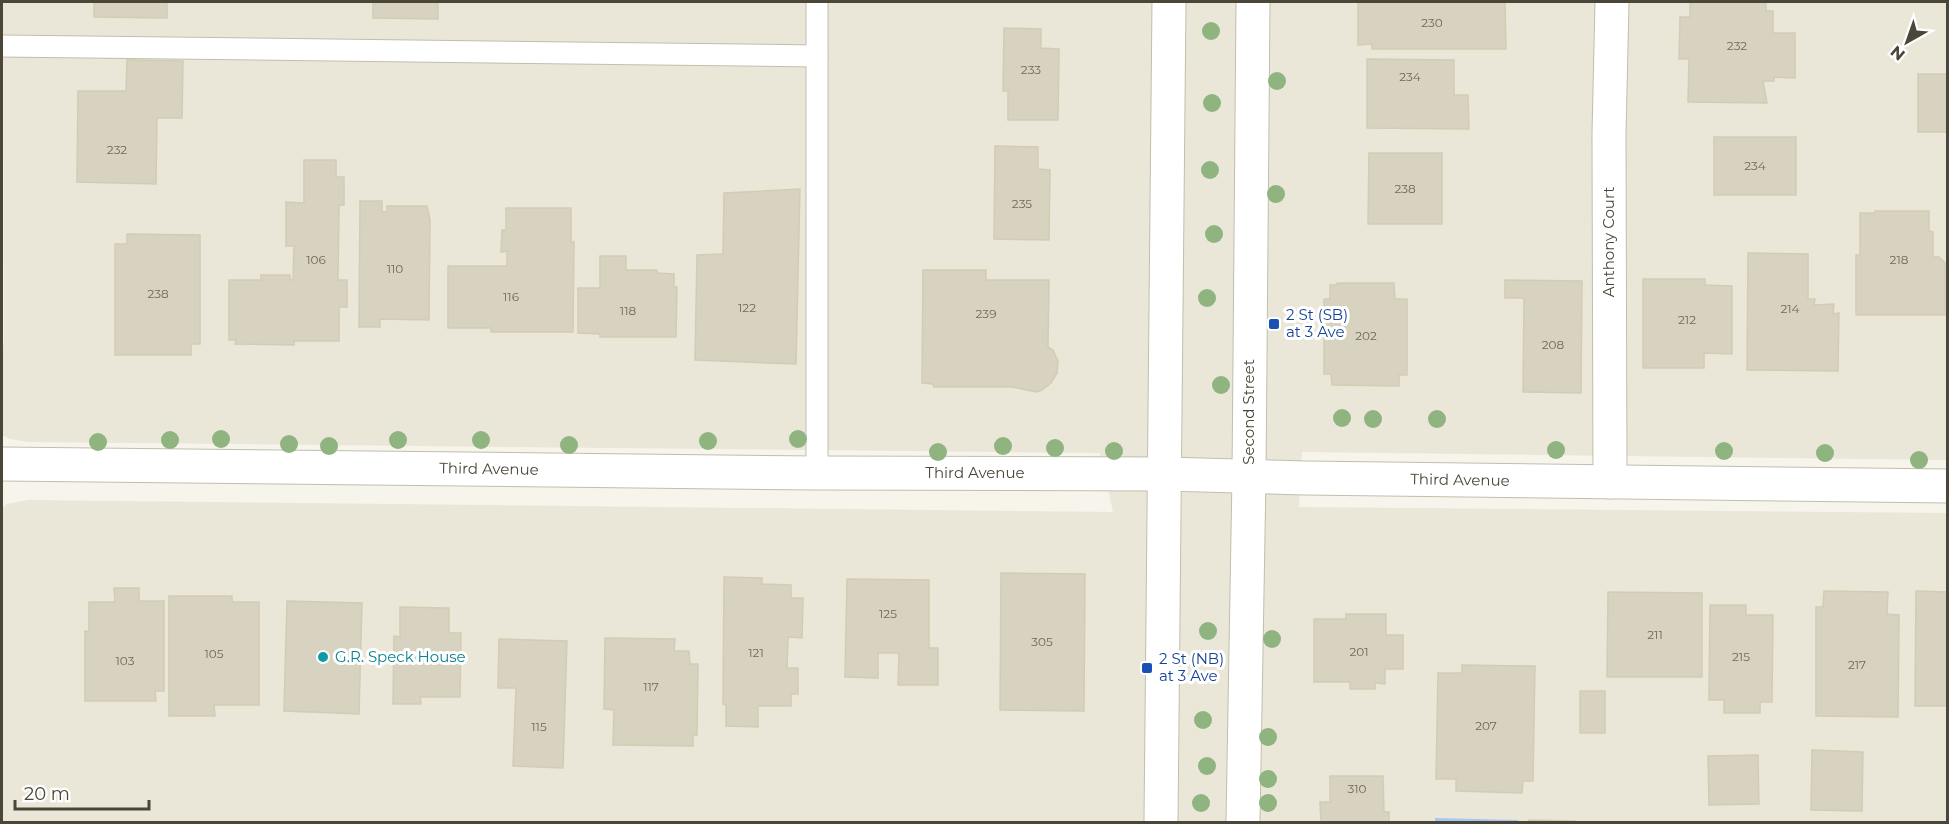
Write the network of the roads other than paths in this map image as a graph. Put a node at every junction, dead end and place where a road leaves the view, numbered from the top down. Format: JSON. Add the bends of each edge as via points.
{"nodes":[{"id":1,"x":817,"y":2,"type":"edge"},
{"id":2,"x":1169,"y":2,"type":"edge"},
{"id":3,"x":1253,"y":2,"type":"edge"},
{"id":4,"x":1612,"y":2,"type":"edge"},
{"id":5,"x":2,"y":46,"type":"edge"},
{"id":6,"x":817,"y":56,"type":"junction"},
{"id":7,"x":2,"y":464,"type":"edge"},
{"id":8,"x":817,"y":473,"type":"junction"},
{"id":9,"x":1166,"y":474,"type":"junction"},
{"id":10,"x":1249,"y":477,"type":"junction"},
{"id":11,"x":1610,"y":482,"type":"junction"},
{"id":12,"x":1947,"y":486,"type":"edge"},
{"id":13,"x":1161,"y":822,"type":"edge"},
{"id":14,"x":1243,"y":822,"type":"edge"}],
"edges":[{"from":1,"to":6,"type":"lane"},
{"from":2,"to":9,"type":"street"},
{"from":3,"to":10,"type":"street","name":"Second Street"},
{"from":4,"to":11,"type":"street","name":"Anthony Court"},
{"from":5,"to":6,"type":"lane"},
{"from":6,"to":8,"type":"lane"},
{"from":7,"to":8,"type":"street","name":"Third Avenue"},
{"from":8,"to":9,"type":"street","name":"Third Avenue"},
{"from":9,"to":10,"type":"street","name":"Third Avenue"},
{"from":9,"to":13,"type":"street"},
{"from":10,"to":11,"type":"street","name":"Third Avenue"},
{"from":10,"to":14,"type":"street","name":"Second Street"},
{"from":11,"to":12,"type":"street","name":"Third Avenue"}]}
